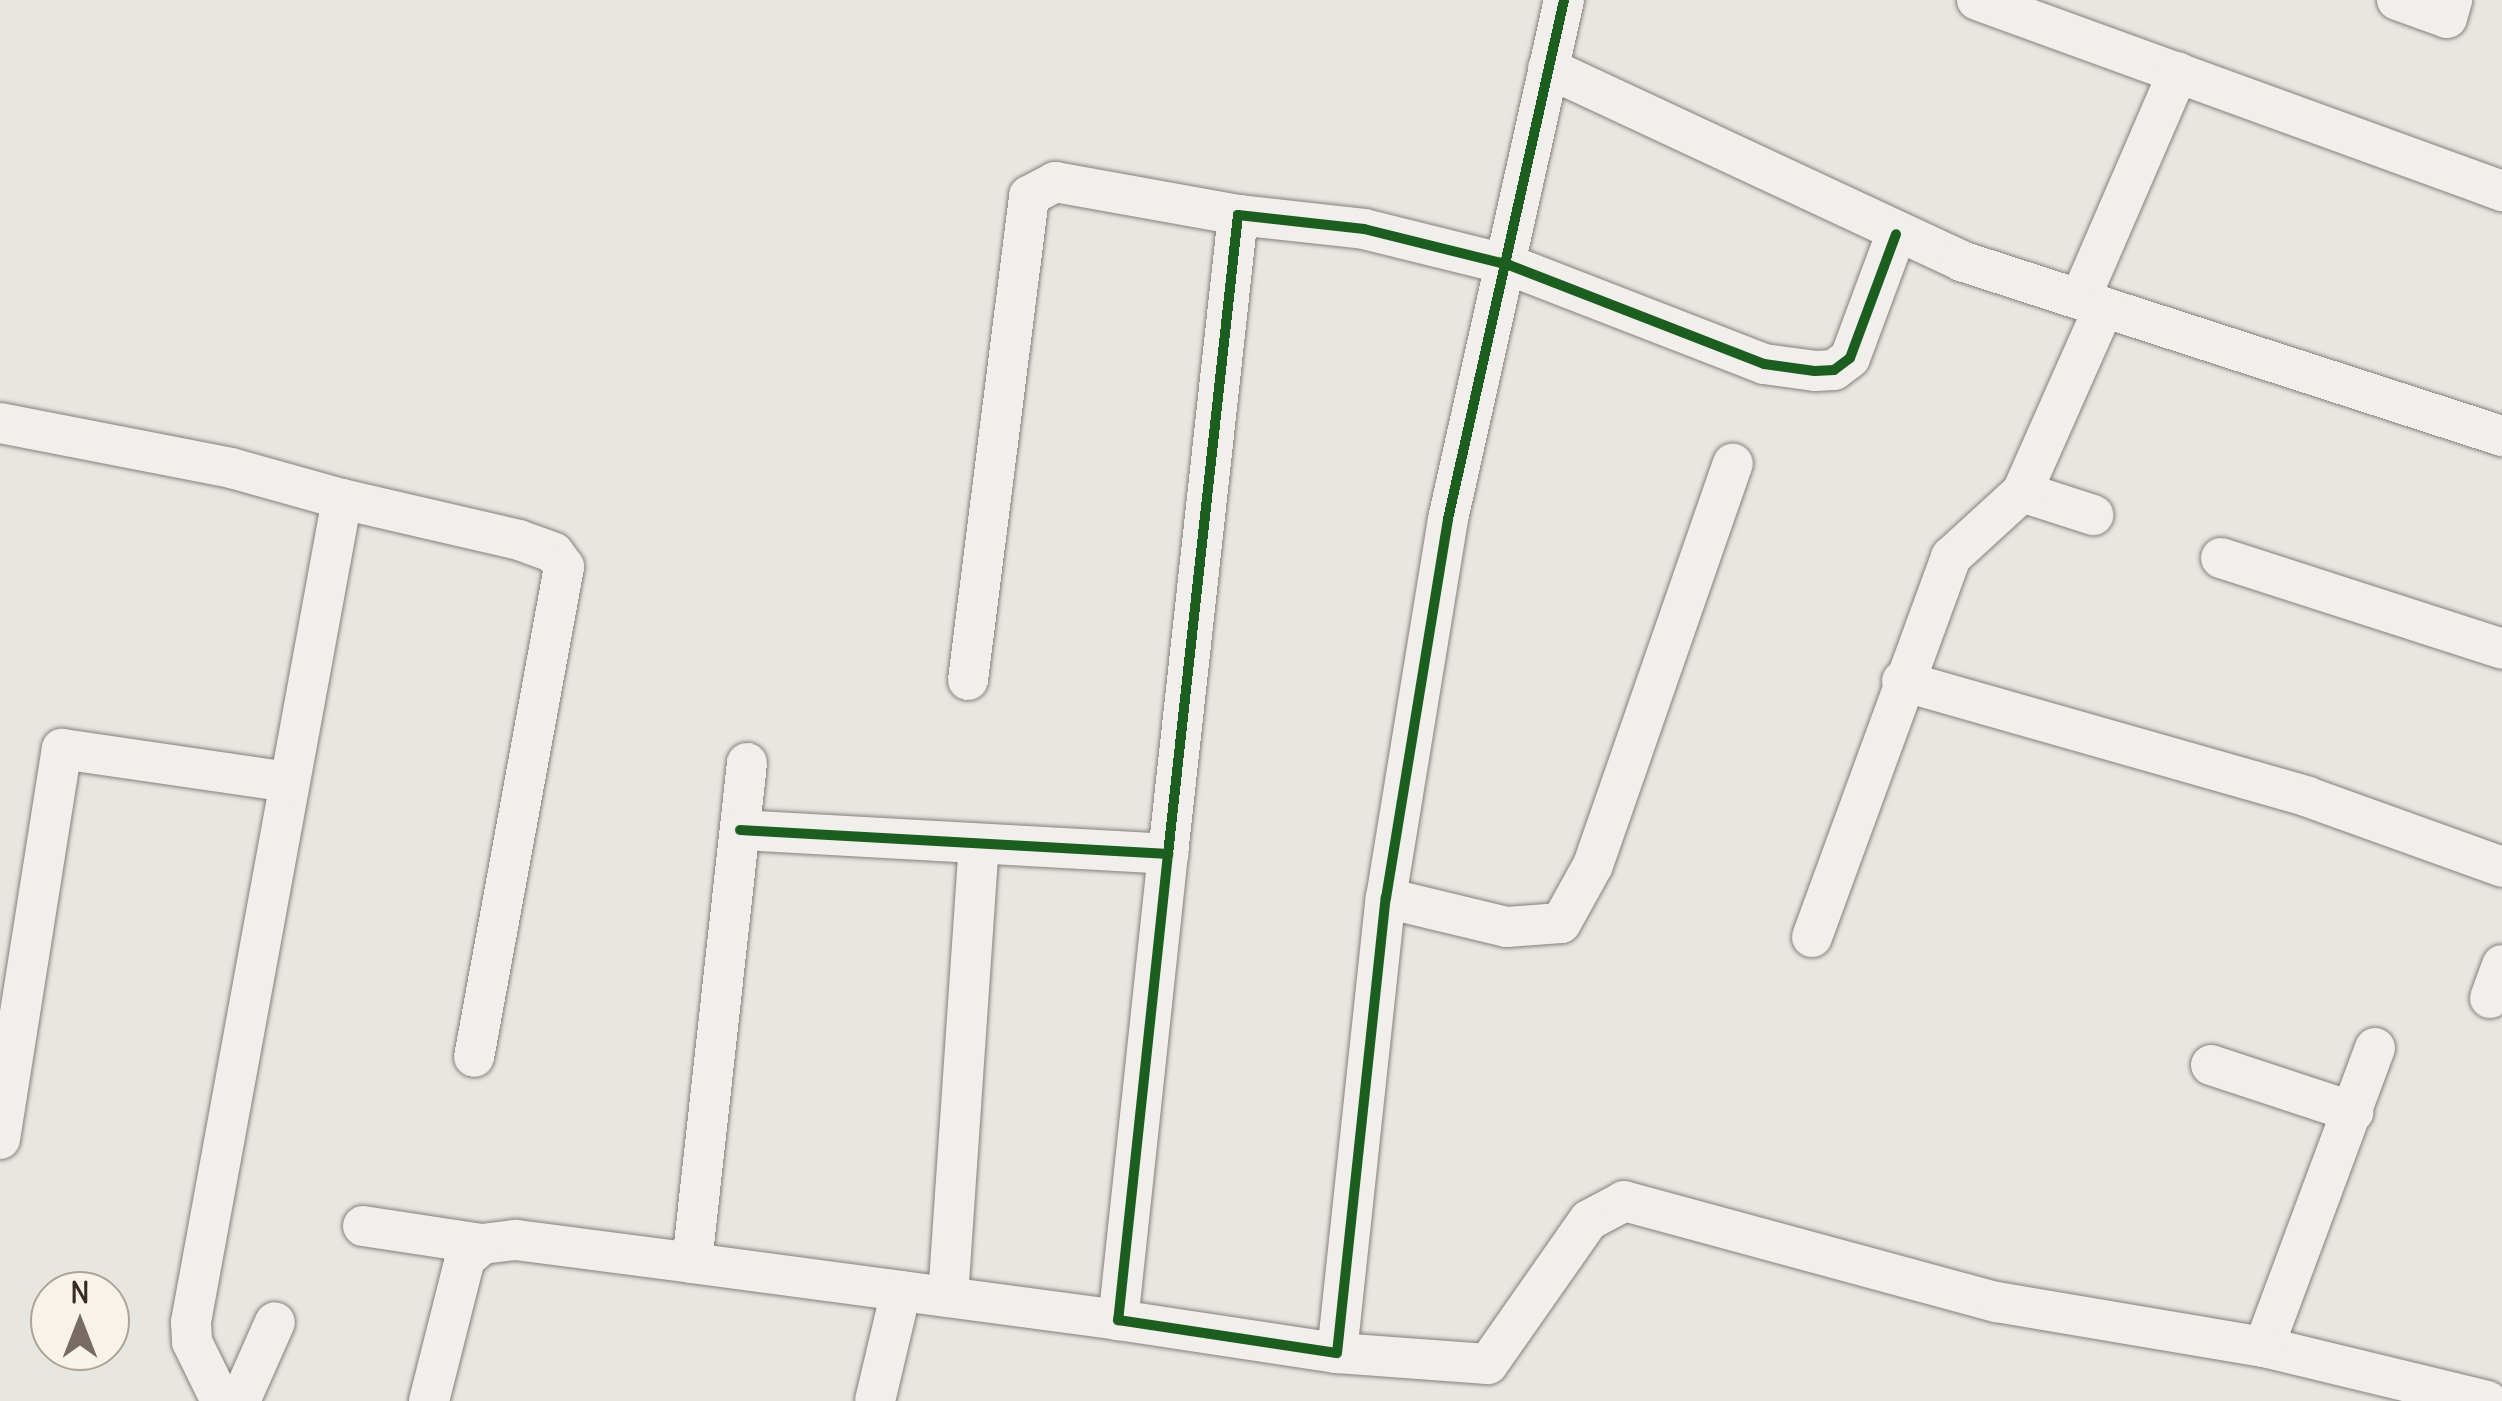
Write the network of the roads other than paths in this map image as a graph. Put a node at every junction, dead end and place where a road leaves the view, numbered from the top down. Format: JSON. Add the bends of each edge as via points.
{"nodes":[{"id":1,"x":1564,"y":0,"type":"edge"},
{"id":2,"x":1979,"y":0,"type":"edge"},
{"id":3,"x":2397,"y":0,"type":"edge"},
{"id":4,"x":2452,"y":0,"type":"edge"},
{"id":5,"x":1548,"y":68,"type":"junction"},
{"id":6,"x":2178,"y":72,"type":"junction"},
{"id":7,"x":2502,"y":190,"type":"edge"},
{"id":8,"x":1238,"y":215,"type":"junction"},
{"id":9,"x":1896,"y":234,"type":"junction"},
{"id":10,"x":1508,"y":265,"type":"junction"},
{"id":11,"x":2092,"y":303,"type":"junction"},
{"id":12,"x":0,"y":422,"type":"edge"},
{"id":13,"x":2502,"y":436,"type":"edge"},
{"id":14,"x":1733,"y":464,"type":"dead end"},
{"id":15,"x":2022,"y":492,"type":"junction"},
{"id":16,"x":342,"y":499,"type":"junction"},
{"id":17,"x":2093,"y":516,"type":"dead end"},
{"id":18,"x":2221,"y":558,"type":"dead end"},
{"id":19,"x":2502,"y":649,"type":"edge"},
{"id":20,"x":968,"y":680,"type":"dead end"},
{"id":21,"x":1902,"y":681,"type":"junction"},
{"id":22,"x":747,"y":762,"type":"dead end"},
{"id":23,"x":288,"y":782,"type":"junction"},
{"id":24,"x":740,"y":830,"type":"junction"},
{"id":25,"x":979,"y":845,"type":"junction"},
{"id":26,"x":1168,"y":854,"type":"junction"},
{"id":27,"x":2502,"y":867,"type":"edge"},
{"id":28,"x":1386,"y":898,"type":"junction"},
{"id":29,"x":1812,"y":936,"type":"dead end"},
{"id":30,"x":2375,"y":1048,"type":"dead end"},
{"id":31,"x":474,"y":1057,"type":"dead end"},
{"id":32,"x":2211,"y":1065,"type":"dead end"},
{"id":33,"x":2352,"y":1112,"type":"junction"},
{"id":34,"x":0,"y":1139,"type":"edge"},
{"id":35,"x":363,"y":1226,"type":"dead end"},
{"id":36,"x":482,"y":1244,"type":"junction"},
{"id":37,"x":692,"y":1263,"type":"junction"},
{"id":38,"x":901,"y":1291,"type":"junction"},
{"id":39,"x":948,"y":1297,"type":"junction"},
{"id":40,"x":1118,"y":1320,"type":"junction"},
{"id":41,"x":275,"y":1322,"type":"dead end"},
{"id":42,"x":2264,"y":1347,"type":"junction"},
{"id":43,"x":1337,"y":1354,"type":"junction"},
{"id":44,"x":221,"y":1401,"type":"edge"},
{"id":45,"x":240,"y":1401,"type":"edge"},
{"id":46,"x":429,"y":1401,"type":"edge"},
{"id":47,"x":875,"y":1401,"type":"edge"},
{"id":48,"x":2488,"y":1401,"type":"edge"}],
"edges":[{"from":1,"to":5,"type":"street"},
{"from":2,"to":6,"type":"street"},
{"from":3,"to":4,"type":"street","via":[[2447,18]]},
{"from":5,"to":9,"type":"street"},
{"from":5,"to":10,"type":"street"},
{"from":6,"to":7,"type":"street"},
{"from":6,"to":11,"type":"street"},
{"from":8,"to":10,"type":"street","via":[[1364,229]]},
{"from":8,"to":20,"type":"street","via":[[1055,182],[1030,196]]},
{"from":8,"to":26,"type":"street"},
{"from":9,"to":10,"type":"street","via":[[1861,340],[1834,370],[1764,364]]},
{"from":9,"to":11,"type":"street"},
{"from":10,"to":28,"type":"street","via":[[1448,519]]},
{"from":11,"to":13,"type":"street"},
{"from":11,"to":15,"type":"street"},
{"from":12,"to":16,"type":"street"},
{"from":14,"to":28,"type":"street","via":[[1593,866],[1561,923],[1506,927]]},
{"from":15,"to":17,"type":"street"},
{"from":15,"to":21,"type":"street","via":[[1951,557]]},
{"from":16,"to":23,"type":"street"},
{"from":16,"to":31,"type":"street","via":[[519,540],[554,553],[564,567]]},
{"from":18,"to":19,"type":"street"},
{"from":21,"to":27,"type":"street","via":[[2308,797]]},
{"from":21,"to":29,"type":"street"},
{"from":22,"to":24,"type":"street"},
{"from":23,"to":34,"type":"street","via":[[62,750]]},
{"from":23,"to":44,"type":"street","via":[[191,1322],[192,1342]]},
{"from":24,"to":25,"type":"street"},
{"from":24,"to":37,"type":"street"},
{"from":25,"to":26,"type":"street"},
{"from":25,"to":39,"type":"street"},
{"from":26,"to":40,"type":"street"},
{"from":28,"to":43,"type":"street"},
{"from":30,"to":33,"type":"street"},
{"from":32,"to":33,"type":"street"},
{"from":33,"to":42,"type":"street"},
{"from":35,"to":36,"type":"street"},
{"from":36,"to":37,"type":"street","via":[[516,1240]]},
{"from":36,"to":46,"type":"street","via":[[465,1259]]},
{"from":37,"to":38,"type":"street"},
{"from":38,"to":39,"type":"street"},
{"from":38,"to":47,"type":"street"},
{"from":39,"to":40,"type":"street"},
{"from":40,"to":43,"type":"street"},
{"from":41,"to":45,"type":"street"},
{"from":42,"to":43,"type":"street","via":[[1997,1302],[1624,1201],[1589,1220],[1488,1364]]},
{"from":42,"to":48,"type":"street"}]}
